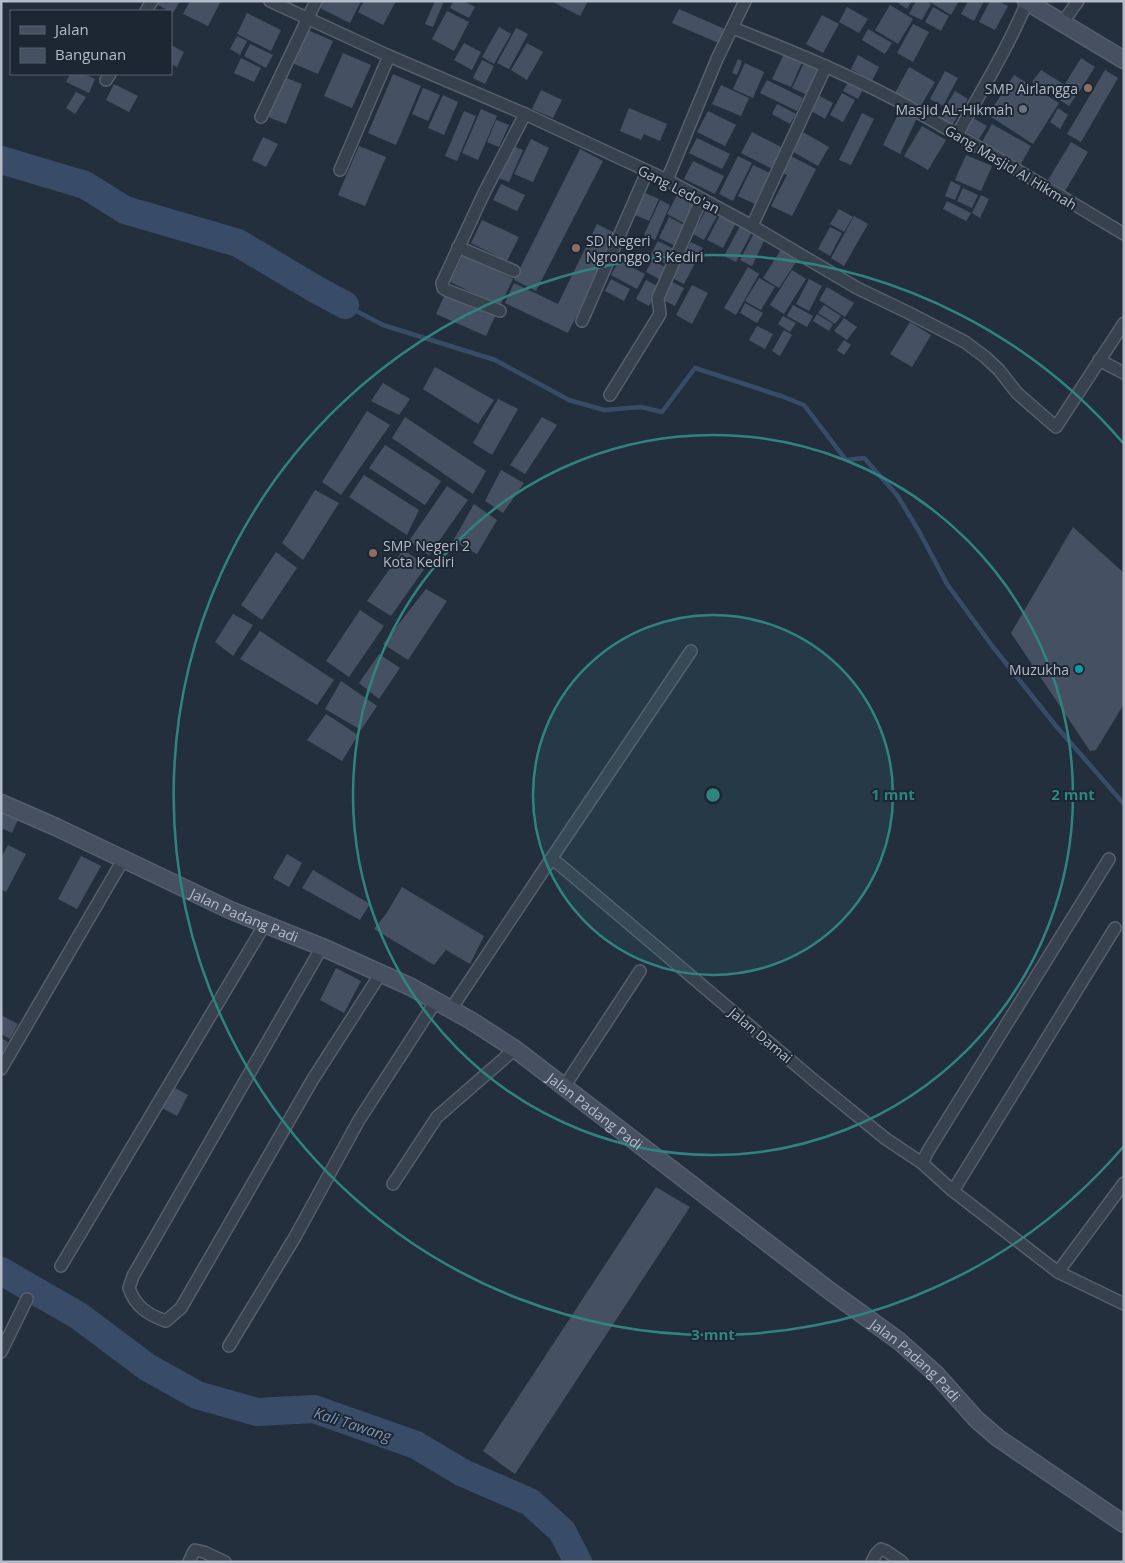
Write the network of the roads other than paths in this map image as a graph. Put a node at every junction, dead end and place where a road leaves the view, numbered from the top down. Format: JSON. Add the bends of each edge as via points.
{"nodes":[{"id":1,"x":270,"y":1,"type":"edge"},
{"id":2,"x":316,"y":1,"type":"edge"},
{"id":3,"x":744,"y":1,"type":"edge"},
{"id":4,"x":1078,"y":1,"type":"edge"},
{"id":5,"x":1027,"y":2,"type":"edge"},
{"id":6,"x":307,"y":18,"type":"junction"},
{"id":7,"x":1063,"y":22,"type":"junction"},
{"id":8,"x":733,"y":28,"type":"junction"},
{"id":9,"x":389,"y":56,"type":"junction"},
{"id":10,"x":1124,"y":60,"type":"edge"},
{"id":11,"x":826,"y":66,"type":"junction"},
{"id":12,"x":525,"y":114,"type":"junction"},
{"id":13,"x":261,"y":116,"type":"dead end"},
{"id":14,"x":957,"y":135,"type":"junction"},
{"id":15,"x":340,"y":170,"type":"dead end"},
{"id":16,"x":647,"y":172,"type":"junction"},
{"id":17,"x":667,"y":180,"type":"junction"},
{"id":18,"x":701,"y":200,"type":"junction"},
{"id":19,"x":752,"y":226,"type":"junction"},
{"id":20,"x":1124,"y":234,"type":"edge"},
{"id":21,"x":458,"y":247,"type":"junction"},
{"id":22,"x":514,"y":270,"type":"dead end"},
{"id":23,"x":500,"y":311,"type":"dead end"},
{"id":24,"x":582,"y":321,"type":"dead end"},
{"id":25,"x":1124,"y":323,"type":"edge"},
{"id":26,"x":1099,"y":360,"type":"junction"},
{"id":27,"x":1124,"y":373,"type":"edge"},
{"id":28,"x":610,"y":395,"type":"dead end"},
{"id":29,"x":691,"y":651,"type":"dead end"},
{"id":30,"x":1,"y":803,"type":"edge"},
{"id":31,"x":1109,"y":859,"type":"dead end"},
{"id":32,"x":123,"y":860,"type":"junction"},
{"id":33,"x":549,"y":862,"type":"junction"},
{"id":34,"x":265,"y":924,"type":"junction"},
{"id":35,"x":1115,"y":928,"type":"dead end"},
{"id":36,"x":322,"y":946,"type":"junction"},
{"id":37,"x":640,"y":972,"type":"dead end"},
{"id":38,"x":381,"y":973,"type":"junction"},
{"id":39,"x":436,"y":1001,"type":"junction"},
{"id":40,"x":451,"y":1009,"type":"junction"},
{"id":41,"x":514,"y":1049,"type":"junction"},
{"id":42,"x":1,"y":1069,"type":"edge"},
{"id":43,"x":564,"y":1087,"type":"junction"},
{"id":44,"x":922,"y":1163,"type":"junction"},
{"id":45,"x":1124,"y":1183,"type":"edge"},
{"id":46,"x":392,"y":1184,"type":"dead end"},
{"id":47,"x":953,"y":1191,"type":"junction"},
{"id":48,"x":61,"y":1266,"type":"dead end"},
{"id":49,"x":1058,"y":1272,"type":"junction"},
{"id":50,"x":27,"y":1299,"type":"dead end"},
{"id":51,"x":1122,"y":1301,"type":"edge"},
{"id":52,"x":229,"y":1346,"type":"dead end"},
{"id":53,"x":1,"y":1352,"type":"edge"},
{"id":54,"x":1124,"y":1524,"type":"edge"},
{"id":55,"x":191,"y":1558,"type":"edge"},
{"id":56,"x":226,"y":1562,"type":"edge"},
{"id":57,"x":872,"y":1562,"type":"edge"},
{"id":58,"x":902,"y":1562,"type":"edge"}],
"edges":[{"from":1,"to":6,"type":"street","name":"Gang Ledo'an"},
{"from":2,"to":6,"type":"street"},
{"from":3,"to":8,"type":"street"},
{"from":4,"to":7,"type":"street"},
{"from":5,"to":7,"type":"main road"},
{"from":5,"to":14,"type":"street"},
{"from":6,"to":9,"type":"street","name":"Gang Ledo'an"},
{"from":6,"to":13,"type":"street"},
{"from":7,"to":10,"type":"main road"},
{"from":8,"to":11,"type":"street","name":"Gang Masjid Al Hikmah"},
{"from":8,"to":17,"type":"street"},
{"from":9,"to":12,"type":"street","name":"Gang Ledo'an"},
{"from":9,"to":15,"type":"street"},
{"from":11,"to":14,"type":"street","name":"Gang Masjid Al Hikmah","via":[[895,99]]},
{"from":11,"to":19,"type":"street"},
{"from":12,"to":16,"type":"street","name":"Gang Ledo'an"},
{"from":12,"to":21,"type":"street"},
{"from":14,"to":20,"type":"street","name":"Gang Masjid Al Hikmah"},
{"from":16,"to":17,"type":"street","name":"Gang Ledo'an"},
{"from":16,"to":24,"type":"street"},
{"from":17,"to":18,"type":"street","name":"Gang Ledo'an"},
{"from":18,"to":19,"type":"street","name":"Gang Ledo'an"},
{"from":18,"to":28,"type":"street","via":[[658,298],[660,314]]},
{"from":19,"to":26,"type":"street","name":"Gang Ledo'an","via":[[856,288],[965,342],[999,370],[1017,393],[1056,427]]},
{"from":21,"to":22,"type":"street"},
{"from":21,"to":23,"type":"street","via":[[442,288]]},
{"from":25,"to":26,"type":"street"},
{"from":26,"to":27,"type":"street"},
{"from":29,"to":33,"type":"street"},
{"from":30,"to":32,"type":"main road","name":"Jalan Padang Padi"},
{"from":31,"to":44,"type":"street"},
{"from":32,"to":34,"type":"main road","name":"Jalan Padang Padi"},
{"from":32,"to":42,"type":"street"},
{"from":33,"to":40,"type":"street"},
{"from":33,"to":44,"type":"street","name":"Jalan Damai","via":[[560,865],[817,1083],[886,1139]]},
{"from":34,"to":36,"type":"main road","name":"Jalan Padang Padi"},
{"from":34,"to":48,"type":"street"},
{"from":35,"to":47,"type":"street"},
{"from":36,"to":38,"type":"main road","name":"Jalan Padang Padi"},
{"from":36,"to":38,"type":"street","via":[[133,1276],[129,1288],[134,1302],[156,1317],[166,1321],[181,1308],[312,1079]]},
{"from":37,"to":43,"type":"street"},
{"from":38,"to":39,"type":"main road","name":"Jalan Padang Padi"},
{"from":39,"to":40,"type":"main road","name":"Jalan Padang Padi"},
{"from":39,"to":52,"type":"street","via":[[359,1120],[295,1237]]},
{"from":40,"to":41,"type":"main road","name":"Jalan Padang Padi"},
{"from":41,"to":43,"type":"main road","name":"Jalan Padang Padi"},
{"from":41,"to":46,"type":"street","via":[[437,1117]]},
{"from":43,"to":54,"type":"main road","name":"Jalan Padang Padi","via":[[916,1355],[998,1438]]},
{"from":44,"to":47,"type":"street","name":"Jalan Damai"},
{"from":45,"to":49,"type":"street"},
{"from":47,"to":49,"type":"street","name":"Jalan Damai"},
{"from":49,"to":51,"type":"street","name":"Jalan Damai"},
{"from":50,"to":53,"type":"street"},
{"from":55,"to":56,"type":"street","via":[[196,1550],[200,1550]]},
{"from":57,"to":58,"type":"street","via":[[881,1549]]}]}
